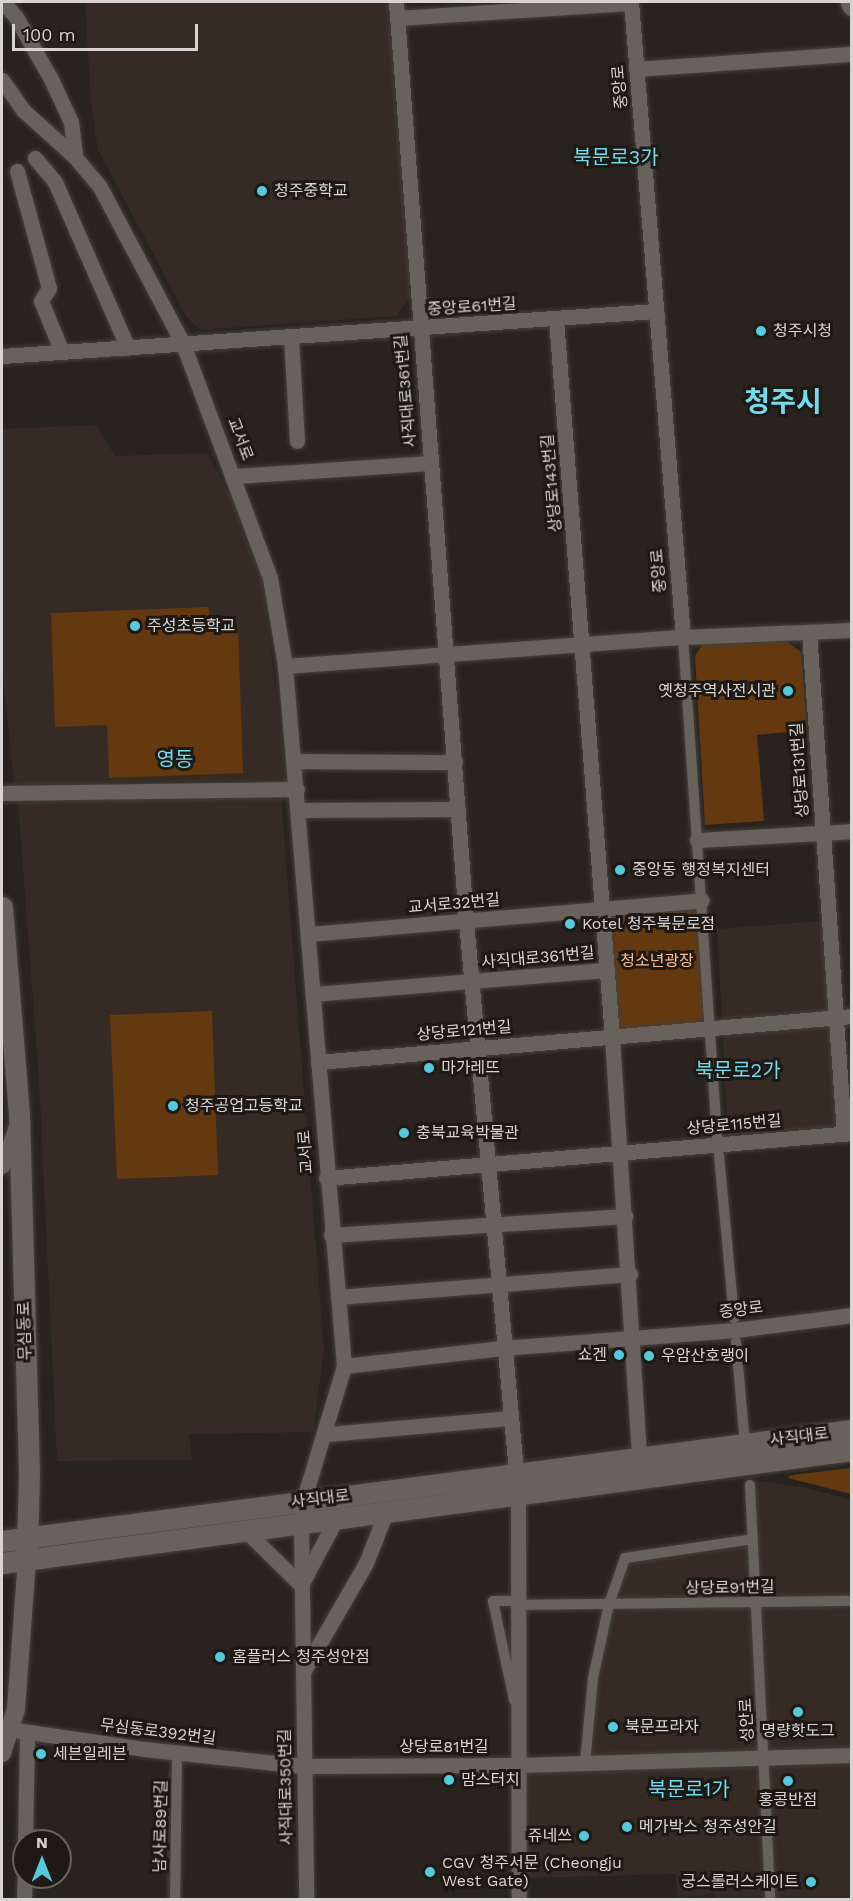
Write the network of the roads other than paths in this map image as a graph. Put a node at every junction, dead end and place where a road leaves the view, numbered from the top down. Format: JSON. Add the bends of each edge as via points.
{"nodes":[{"id":1,"x":3,"y":2,"type":"edge"},
{"id":2,"x":396,"y":2,"type":"edge"},
{"id":3,"x":631,"y":2,"type":"edge"},
{"id":4,"x":397,"y":18,"type":"junction"},
{"id":5,"x":852,"y":54,"type":"edge"},
{"id":6,"x":636,"y":69,"type":"junction"},
{"id":7,"x":2,"y":80,"type":"edge"},
{"id":8,"x":75,"y":157,"type":"junction"},
{"id":9,"x":35,"y":158,"type":"dead end"},
{"id":10,"x":17,"y":171,"type":"dead end"},
{"id":11,"x":656,"y":311,"type":"junction"},
{"id":12,"x":556,"y":319,"type":"junction"},
{"id":13,"x":419,"y":329,"type":"junction"},
{"id":14,"x":291,"y":337,"type":"junction"},
{"id":15,"x":183,"y":344,"type":"junction"},
{"id":16,"x":128,"y":348,"type":"junction"},
{"id":17,"x":62,"y":352,"type":"junction"},
{"id":18,"x":2,"y":356,"type":"edge"},
{"id":19,"x":297,"y":441,"type":"dead end"},
{"id":20,"x":430,"y":463,"type":"junction"},
{"id":21,"x":235,"y":476,"type":"junction"},
{"id":22,"x":852,"y":630,"type":"edge"},
{"id":23,"x":808,"y":632,"type":"junction"},
{"id":24,"x":683,"y":637,"type":"junction"},
{"id":25,"x":583,"y":644,"type":"junction"},
{"id":26,"x":447,"y":654,"type":"junction"},
{"id":27,"x":285,"y":666,"type":"junction"},
{"id":28,"x":295,"y":761,"type":"junction"},
{"id":29,"x":454,"y":762,"type":"junction"},
{"id":30,"x":297,"y":789,"type":"junction"},
{"id":31,"x":2,"y":793,"type":"edge"},
{"id":32,"x":458,"y":809,"type":"junction"},
{"id":33,"x":299,"y":810,"type":"junction"},
{"id":34,"x":852,"y":831,"type":"edge"},
{"id":35,"x":823,"y":833,"type":"junction"},
{"id":36,"x":697,"y":840,"type":"junction"},
{"id":37,"x":702,"y":900,"type":"junction"},
{"id":38,"x":2,"y":907,"type":"edge"},
{"id":39,"x":602,"y":907,"type":"junction"},
{"id":40,"x":466,"y":921,"type":"junction"},
{"id":41,"x":309,"y":934,"type":"junction"},
{"id":42,"x":607,"y":970,"type":"junction"},
{"id":43,"x":472,"y":981,"type":"junction"},
{"id":44,"x":313,"y":994,"type":"junction"},
{"id":45,"x":844,"y":1018,"type":"edge"},
{"id":46,"x":710,"y":1030,"type":"junction"},
{"id":47,"x":612,"y":1037,"type":"junction"},
{"id":48,"x":478,"y":1047,"type":"junction"},
{"id":49,"x":318,"y":1062,"type":"junction"},
{"id":50,"x":19,"y":1115,"type":"junction"},
{"id":51,"x":848,"y":1134,"type":"edge"},
{"id":52,"x":717,"y":1136,"type":"dead end"},
{"id":53,"x":620,"y":1154,"type":"junction"},
{"id":54,"x":719,"y":1155,"type":"dead end"},
{"id":55,"x":487,"y":1165,"type":"junction"},
{"id":56,"x":2,"y":1166,"type":"edge"},
{"id":57,"x":326,"y":1178,"type":"junction"},
{"id":58,"x":625,"y":1216,"type":"junction"},
{"id":59,"x":491,"y":1224,"type":"junction"},
{"id":60,"x":331,"y":1235,"type":"junction"},
{"id":61,"x":630,"y":1274,"type":"junction"},
{"id":62,"x":497,"y":1285,"type":"junction"},
{"id":63,"x":338,"y":1297,"type":"junction"},
{"id":64,"x":852,"y":1315,"type":"edge"},
{"id":65,"x":735,"y":1330,"type":"junction"},
{"id":66,"x":634,"y":1339,"type":"junction"},
{"id":67,"x":502,"y":1348,"type":"junction"},
{"id":68,"x":344,"y":1366,"type":"junction"},
{"id":69,"x":509,"y":1418,"type":"junction"},
{"id":70,"x":852,"y":1430,"type":"edge"},
{"id":71,"x":327,"y":1434,"type":"junction"},
{"id":72,"x":745,"y":1444,"type":"junction"},
{"id":73,"x":852,"y":1450,"type":"edge"},
{"id":74,"x":639,"y":1457,"type":"junction"},
{"id":75,"x":517,"y":1484,"type":"junction"},
{"id":76,"x":750,"y":1485,"type":"dead end"},
{"id":77,"x":303,"y":1502,"type":"junction"},
{"id":78,"x":386,"y":1512,"type":"junction"},
{"id":79,"x":336,"y":1518,"type":"junction"},
{"id":80,"x":301,"y":1523,"type":"junction"},
{"id":81,"x":246,"y":1531,"type":"junction"},
{"id":82,"x":28,"y":1538,"type":"junction"},
{"id":83,"x":753,"y":1539,"type":"junction"},
{"id":84,"x":2,"y":1541,"type":"edge"},
{"id":85,"x":27,"y":1560,"type":"junction"},
{"id":86,"x":2,"y":1563,"type":"edge"},
{"id":87,"x":301,"y":1585,"type":"junction"},
{"id":88,"x":852,"y":1601,"type":"edge"},
{"id":89,"x":518,"y":1603,"type":"junction"},
{"id":90,"x":756,"y":1603,"type":"junction"},
{"id":91,"x":609,"y":1604,"type":"junction"},
{"id":92,"x":302,"y":1674,"type":"junction"},
{"id":93,"x":519,"y":1726,"type":"junction"},
{"id":94,"x":9,"y":1728,"type":"junction"},
{"id":95,"x":27,"y":1732,"type":"junction"},
{"id":96,"x":2,"y":1753,"type":"edge"},
{"id":97,"x":177,"y":1753,"type":"junction"},
{"id":98,"x":852,"y":1755,"type":"edge"},
{"id":99,"x":764,"y":1759,"type":"junction"},
{"id":100,"x":585,"y":1763,"type":"junction"},
{"id":101,"x":519,"y":1765,"type":"junction"},
{"id":102,"x":303,"y":1766,"type":"junction"},
{"id":103,"x":25,"y":1829,"type":"edge"},
{"id":104,"x":175,"y":1899,"type":"edge"},
{"id":105,"x":306,"y":1899,"type":"edge"},
{"id":106,"x":519,"y":1899,"type":"edge"},
{"id":107,"x":770,"y":1899,"type":"edge"}],
"edges":[{"from":1,"to":8,"type":"street","name":"교서로","via":[[16,17],[71,122]]},
{"from":2,"to":4,"type":"street","name":"사직대로361번길"},
{"from":3,"to":4,"type":"street","name":"중앙로"},
{"from":3,"to":6,"type":"street","name":"중앙로"},
{"from":4,"to":13,"type":"street","name":"사직대로361번길"},
{"from":5,"to":6,"type":"street"},
{"from":6,"to":11,"type":"street","name":"중앙로"},
{"from":7,"to":8,"type":"street","name":"교서로","via":[[24,111]]},
{"from":8,"to":15,"type":"street","name":"교서로","via":[[111,207]]},
{"from":9,"to":16,"type":"street","via":[[55,182]]},
{"from":10,"to":17,"type":"street","via":[[49,288],[41,301]]},
{"from":11,"to":12,"type":"street","name":"중앙로61번길"},
{"from":11,"to":24,"type":"street","name":"중앙로"},
{"from":12,"to":13,"type":"street","name":"중앙로61번길"},
{"from":12,"to":25,"type":"street","name":"상당로143번길"},
{"from":13,"to":14,"type":"street","name":"중앙로61번길"},
{"from":13,"to":20,"type":"street","name":"사직대로361번길"},
{"from":14,"to":15,"type":"street","name":"중앙로61번길"},
{"from":14,"to":19,"type":"street"},
{"from":15,"to":16,"type":"street","name":"중앙로61번길"},
{"from":15,"to":21,"type":"street","name":"교서로"},
{"from":16,"to":17,"type":"street","name":"중앙로61번길"},
{"from":17,"to":18,"type":"street","name":"중앙로61번길"},
{"from":20,"to":21,"type":"street"},
{"from":20,"to":26,"type":"street","name":"사직대로361번길"},
{"from":21,"to":27,"type":"street","name":"교서로","via":[[270,578]]},
{"from":22,"to":23,"type":"street"},
{"from":23,"to":24,"type":"street"},
{"from":23,"to":35,"type":"street","name":"상당로131번길"},
{"from":24,"to":25,"type":"street"},
{"from":24,"to":36,"type":"street","name":"중앙로"},
{"from":25,"to":26,"type":"street"},
{"from":25,"to":39,"type":"street","name":"상당로143번길"},
{"from":26,"to":27,"type":"street"},
{"from":26,"to":29,"type":"street","name":"사직대로361번길"},
{"from":27,"to":28,"type":"street","name":"교서로"},
{"from":28,"to":29,"type":"street"},
{"from":28,"to":30,"type":"street","name":"교서로"},
{"from":29,"to":32,"type":"street","name":"사직대로361번길"},
{"from":30,"to":31,"type":"street"},
{"from":30,"to":33,"type":"street","name":"교서로"},
{"from":32,"to":33,"type":"street"},
{"from":32,"to":40,"type":"street","name":"사직대로361번길"},
{"from":33,"to":41,"type":"street","name":"교서로"},
{"from":34,"to":35,"type":"street","name":"상당로131번길"},
{"from":35,"to":36,"type":"street","name":"상당로131번길"},
{"from":35,"to":45,"type":"street","name":"상당로131번길"},
{"from":36,"to":37,"type":"street","name":"중앙로"},
{"from":37,"to":39,"type":"street","name":"교서로32번길"},
{"from":37,"to":46,"type":"street","name":"중앙로"},
{"from":38,"to":50,"type":"main road","name":"무심동로"},
{"from":39,"to":40,"type":"street","name":"교서로32번길"},
{"from":39,"to":42,"type":"street"},
{"from":40,"to":41,"type":"street","name":"교서로32번길"},
{"from":40,"to":43,"type":"street","name":"사직대로361번길"},
{"from":41,"to":44,"type":"street","name":"교서로"},
{"from":42,"to":43,"type":"street","name":"사직대로361번길"},
{"from":42,"to":47,"type":"street"},
{"from":43,"to":44,"type":"street","name":"사직대로361번길"},
{"from":43,"to":48,"type":"street","name":"사직대로361번길"},
{"from":44,"to":49,"type":"street","name":"교서로"},
{"from":45,"to":46,"type":"street","name":"상당로121번길"},
{"from":45,"to":51,"type":"street"},
{"from":46,"to":47,"type":"street","name":"상당로121번길"},
{"from":46,"to":52,"type":"street","name":"중앙로"},
{"from":47,"to":48,"type":"street","name":"상당로121번길"},
{"from":47,"to":53,"type":"street"},
{"from":48,"to":49,"type":"street","name":"상당로121번길"},
{"from":48,"to":55,"type":"street","name":"사직대로361번길"},
{"from":49,"to":57,"type":"street","name":"교서로"},
{"from":50,"to":56,"type":"street"},
{"from":50,"to":82,"type":"main road","name":"무심동로"},
{"from":51,"to":53,"type":"street","name":"상당로115번길"},
{"from":53,"to":55,"type":"street","name":"상당로115번길"},
{"from":53,"to":58,"type":"street"},
{"from":54,"to":65,"type":"street","name":"중앙로"},
{"from":55,"to":57,"type":"street","name":"상당로115번길"},
{"from":55,"to":59,"type":"street","name":"사직대로361번길"},
{"from":57,"to":60,"type":"street","name":"교서로"},
{"from":58,"to":59,"type":"street"},
{"from":58,"to":61,"type":"street"},
{"from":59,"to":60,"type":"street"},
{"from":59,"to":62,"type":"street","name":"사직대로361번길"},
{"from":60,"to":63,"type":"street","name":"교서로"},
{"from":61,"to":62,"type":"street"},
{"from":61,"to":66,"type":"street"},
{"from":62,"to":63,"type":"street"},
{"from":62,"to":67,"type":"street","name":"사직대로361번길"},
{"from":63,"to":68,"type":"street","name":"교서로"},
{"from":64,"to":65,"type":"street","name":"중앙로"},
{"from":65,"to":66,"type":"street","name":"중앙로"},
{"from":65,"to":72,"type":"street","name":"중앙로"},
{"from":66,"to":67,"type":"street"},
{"from":66,"to":74,"type":"street"},
{"from":67,"to":68,"type":"street"},
{"from":67,"to":69,"type":"street","name":"사직대로361번길"},
{"from":68,"to":71,"type":"street","name":"교서로"},
{"from":69,"to":71,"type":"street"},
{"from":69,"to":75,"type":"street","name":"사직대로361번길"},
{"from":70,"to":72,"type":"main road","name":"사직대로"},
{"from":71,"to":77,"type":"street","name":"교서로"},
{"from":72,"to":74,"type":"main road","name":"사직대로"},
{"from":73,"to":75,"type":"main road","name":"사직대로"},
{"from":74,"to":75,"type":"main road","name":"사직대로"},
{"from":75,"to":77,"type":"main road","name":"사직대로"},
{"from":75,"to":78,"type":"main road","name":"사직대로"},
{"from":75,"to":89,"type":"street","name":"사직대로361번길"},
{"from":76,"to":83,"type":"street","name":"성안로"},
{"from":77,"to":80,"type":"street","name":"교서로"},
{"from":77,"to":82,"type":"main road","name":"사직대로"},
{"from":78,"to":79,"type":"main road","name":"사직대로"},
{"from":78,"to":92,"type":"street","name":"사직대로350번길","via":[[366,1563]]},
{"from":79,"to":80,"type":"main road","name":"사직대로"},
{"from":79,"to":87,"type":"street"},
{"from":80,"to":81,"type":"main road","name":"사직대로"},
{"from":80,"to":87,"type":"street","name":"사직대로350번길"},
{"from":81,"to":85,"type":"main road","name":"사직대로"},
{"from":81,"to":87,"type":"street"},
{"from":82,"to":84,"type":"main road","name":"사직대로"},
{"from":82,"to":85,"type":"main road","name":"무심동로"},
{"from":83,"to":90,"type":"street","name":"성안로"},
{"from":83,"to":91,"type":"street","via":[[626,1557]]},
{"from":85,"to":86,"type":"main road","name":"사직대로"},
{"from":85,"to":94,"type":"street","name":"무심동로","via":[[16,1709]]},
{"from":87,"to":92,"type":"street","name":"사직대로350번길"},
{"from":88,"to":90,"type":"street","name":"상당로91번길"},
{"from":89,"to":91,"type":"street","name":"상당로91번길"},
{"from":89,"to":93,"type":"street","name":"사직대로361번길"},
{"from":89,"to":93,"type":"street","name":"상당로91번길","via":[[494,1601]]},
{"from":90,"to":91,"type":"street","name":"상당로91번길"},
{"from":90,"to":99,"type":"street","name":"성안로"},
{"from":91,"to":100,"type":"street","via":[[593,1678]]},
{"from":92,"to":102,"type":"street","name":"사직대로350번길"},
{"from":93,"to":101,"type":"street","name":"사직대로361번길"},
{"from":94,"to":95,"type":"street","name":"무심동로392번길"},
{"from":94,"to":96,"type":"street","name":"무심동로"},
{"from":95,"to":97,"type":"street","name":"무심동로392번길"},
{"from":95,"to":103,"type":"street"},
{"from":97,"to":102,"type":"street","name":"무심동로392번길"},
{"from":97,"to":104,"type":"street","name":"남사로89번길"},
{"from":98,"to":99,"type":"street","name":"상당로81번길"},
{"from":99,"to":100,"type":"street","name":"상당로81번길"},
{"from":99,"to":107,"type":"street","name":"성안로"},
{"from":100,"to":101,"type":"street","name":"상당로81번길"},
{"from":101,"to":102,"type":"street","name":"상당로81번길"},
{"from":101,"to":106,"type":"street","name":"사직대로361번길"},
{"from":102,"to":105,"type":"street","name":"사직대로350번길"}]}
